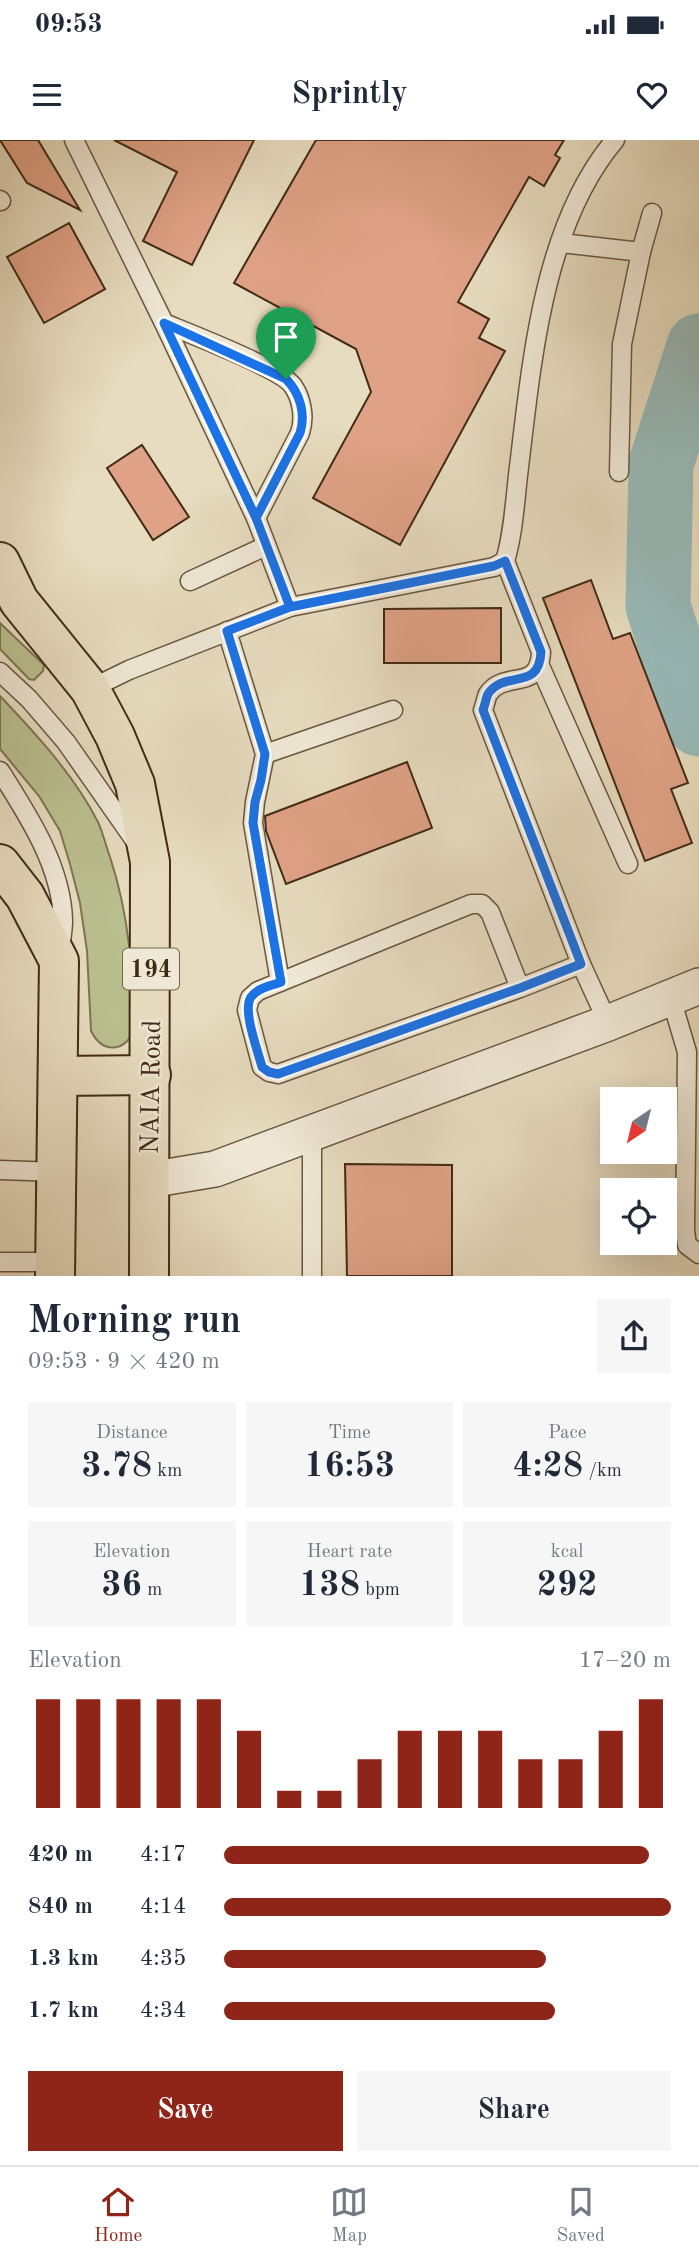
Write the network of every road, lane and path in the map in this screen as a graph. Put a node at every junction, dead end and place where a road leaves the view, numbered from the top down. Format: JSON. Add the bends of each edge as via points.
{"nodes":[{"id":1,"x":74,"y":140,"type":"edge"},
{"id":2,"x":615,"y":140,"type":"edge"},
{"id":3,"x":652,"y":213,"type":"dead end"},
{"id":4,"x":561,"y":243,"type":"junction"},
{"id":5,"x":641,"y":251,"type":"junction"},
{"id":6,"x":164,"y":323,"type":"junction"},
{"id":7,"x":619,"y":472,"type":"dead end"},
{"id":8,"x":256,"y":518,"type":"junction"},
{"id":9,"x":266,"y":545,"type":"junction"},
{"id":10,"x":505,"y":561,"type":"junction"},
{"id":11,"x":0,"y":562,"type":"edge"},
{"id":12,"x":190,"y":581,"type":"dead end"},
{"id":13,"x":10,"y":593,"type":"edge"},
{"id":14,"x":290,"y":607,"type":"junction"},
{"id":15,"x":227,"y":631,"type":"junction"},
{"id":16,"x":540,"y":666,"type":"junction"},
{"id":17,"x":0,"y":672,"type":"edge"},
{"id":18,"x":90,"y":689,"type":"junction"},
{"id":19,"x":393,"y":710,"type":"dead end"},
{"id":20,"x":265,"y":754,"type":"junction"},
{"id":21,"x":0,"y":771,"type":"edge"},
{"id":22,"x":150,"y":862,"type":"junction"},
{"id":23,"x":0,"y":864,"type":"edge"},
{"id":24,"x":628,"y":864,"type":"dead end"},
{"id":25,"x":59,"y":961,"type":"junction"},
{"id":26,"x":581,"y":964,"type":"junction"},
{"id":27,"x":281,"y":982,"type":"junction"},
{"id":28,"x":520,"y":988,"type":"junction"},
{"id":29,"x":685,"y":992,"type":"edge"},
{"id":30,"x":608,"y":1023,"type":"junction"},
{"id":31,"x":693,"y":1051,"type":"edge"},
{"id":32,"x":151,"y":1075,"type":"junction"},
{"id":33,"x":58,"y":1076,"type":"junction"},
{"id":34,"x":313,"y":1133,"type":"junction"},
{"id":35,"x":0,"y":1170,"type":"edge"},
{"id":36,"x":57,"y":1172,"type":"junction"},
{"id":37,"x":149,"y":1180,"type":"junction"},
{"id":38,"x":699,"y":1254,"type":"edge"},
{"id":39,"x":0,"y":1262,"type":"edge"},
{"id":40,"x":55,"y":1269,"type":"edge"},
{"id":41,"x":149,"y":1276,"type":"edge"},
{"id":42,"x":312,"y":1276,"type":"edge"}],
"edges":[{"from":1,"to":6,"type":"lane"},
{"from":2,"to":4,"type":"lane","via":[[585,180]]},
{"from":3,"to":5,"type":"lane"},
{"from":4,"to":5,"type":"lane"},
{"from":4,"to":10,"type":"lane","via":[[534,344]]},
{"from":5,"to":7,"type":"lane","via":[[622,344]]},
{"from":6,"to":8,"type":"lane"},
{"from":6,"to":8,"type":"lane","via":[[275,372],[293,386],[303,423]]},
{"from":8,"to":9,"type":"lane"},
{"from":9,"to":12,"type":"lane"},
{"from":9,"to":14,"type":"lane"},
{"from":10,"to":14,"type":"lane"},
{"from":10,"to":16,"type":"lane","via":[[541,652]]},
{"from":11,"to":13,"type":"main road","name":"NAIA Road"},
{"from":13,"to":18,"type":"main road","name":"NAIA Road"},
{"from":14,"to":15,"type":"lane"},
{"from":15,"to":18,"type":"lane"},
{"from":15,"to":20,"type":"lane"},
{"from":16,"to":24,"type":"lane"},
{"from":16,"to":26,"type":"lane","via":[[531,676],[499,684],[488,694],[483,710]]},
{"from":17,"to":22,"type":"lane","via":[[83,764]]},
{"from":18,"to":22,"type":"main road","name":"NAIA Road","via":[[135,784]]},
{"from":19,"to":20,"type":"lane"},
{"from":20,"to":27,"type":"lane","via":[[253,823]]},
{"from":21,"to":25,"type":"lane","via":[[42,845],[58,886],[62,921]]},
{"from":22,"to":32,"type":"main road","name":"NAIA Road","number":"194"},
{"from":23,"to":25,"type":"main road","via":[[24,896]]},
{"from":25,"to":33,"type":"main road"},
{"from":26,"to":28,"type":"lane"},
{"from":26,"to":30,"type":"lane"},
{"from":27,"to":28,"type":"lane","via":[[471,904],[482,904],[490,912]]},
{"from":27,"to":28,"type":"lane","via":[[258,990],[247,1010],[262,1067],[278,1074]]},
{"from":29,"to":30,"type":"street"},
{"from":29,"to":31,"type":"lane"},
{"from":30,"to":34,"type":"street"},
{"from":31,"to":38,"type":"lane","via":[[685,1231],[687,1245]]},
{"from":32,"to":33,"type":"main road"},
{"from":32,"to":37,"type":"main road","name":"NAIA Road","number":"194"},
{"from":33,"to":36,"type":"main road"},
{"from":34,"to":37,"type":"street","via":[[215,1169]]},
{"from":34,"to":42,"type":"lane"},
{"from":35,"to":36,"type":"lane"},
{"from":36,"to":40,"type":"main road"},
{"from":37,"to":41,"type":"main road","name":"NAIA Road","number":"194"},
{"from":39,"to":40,"type":"lane"}]}
